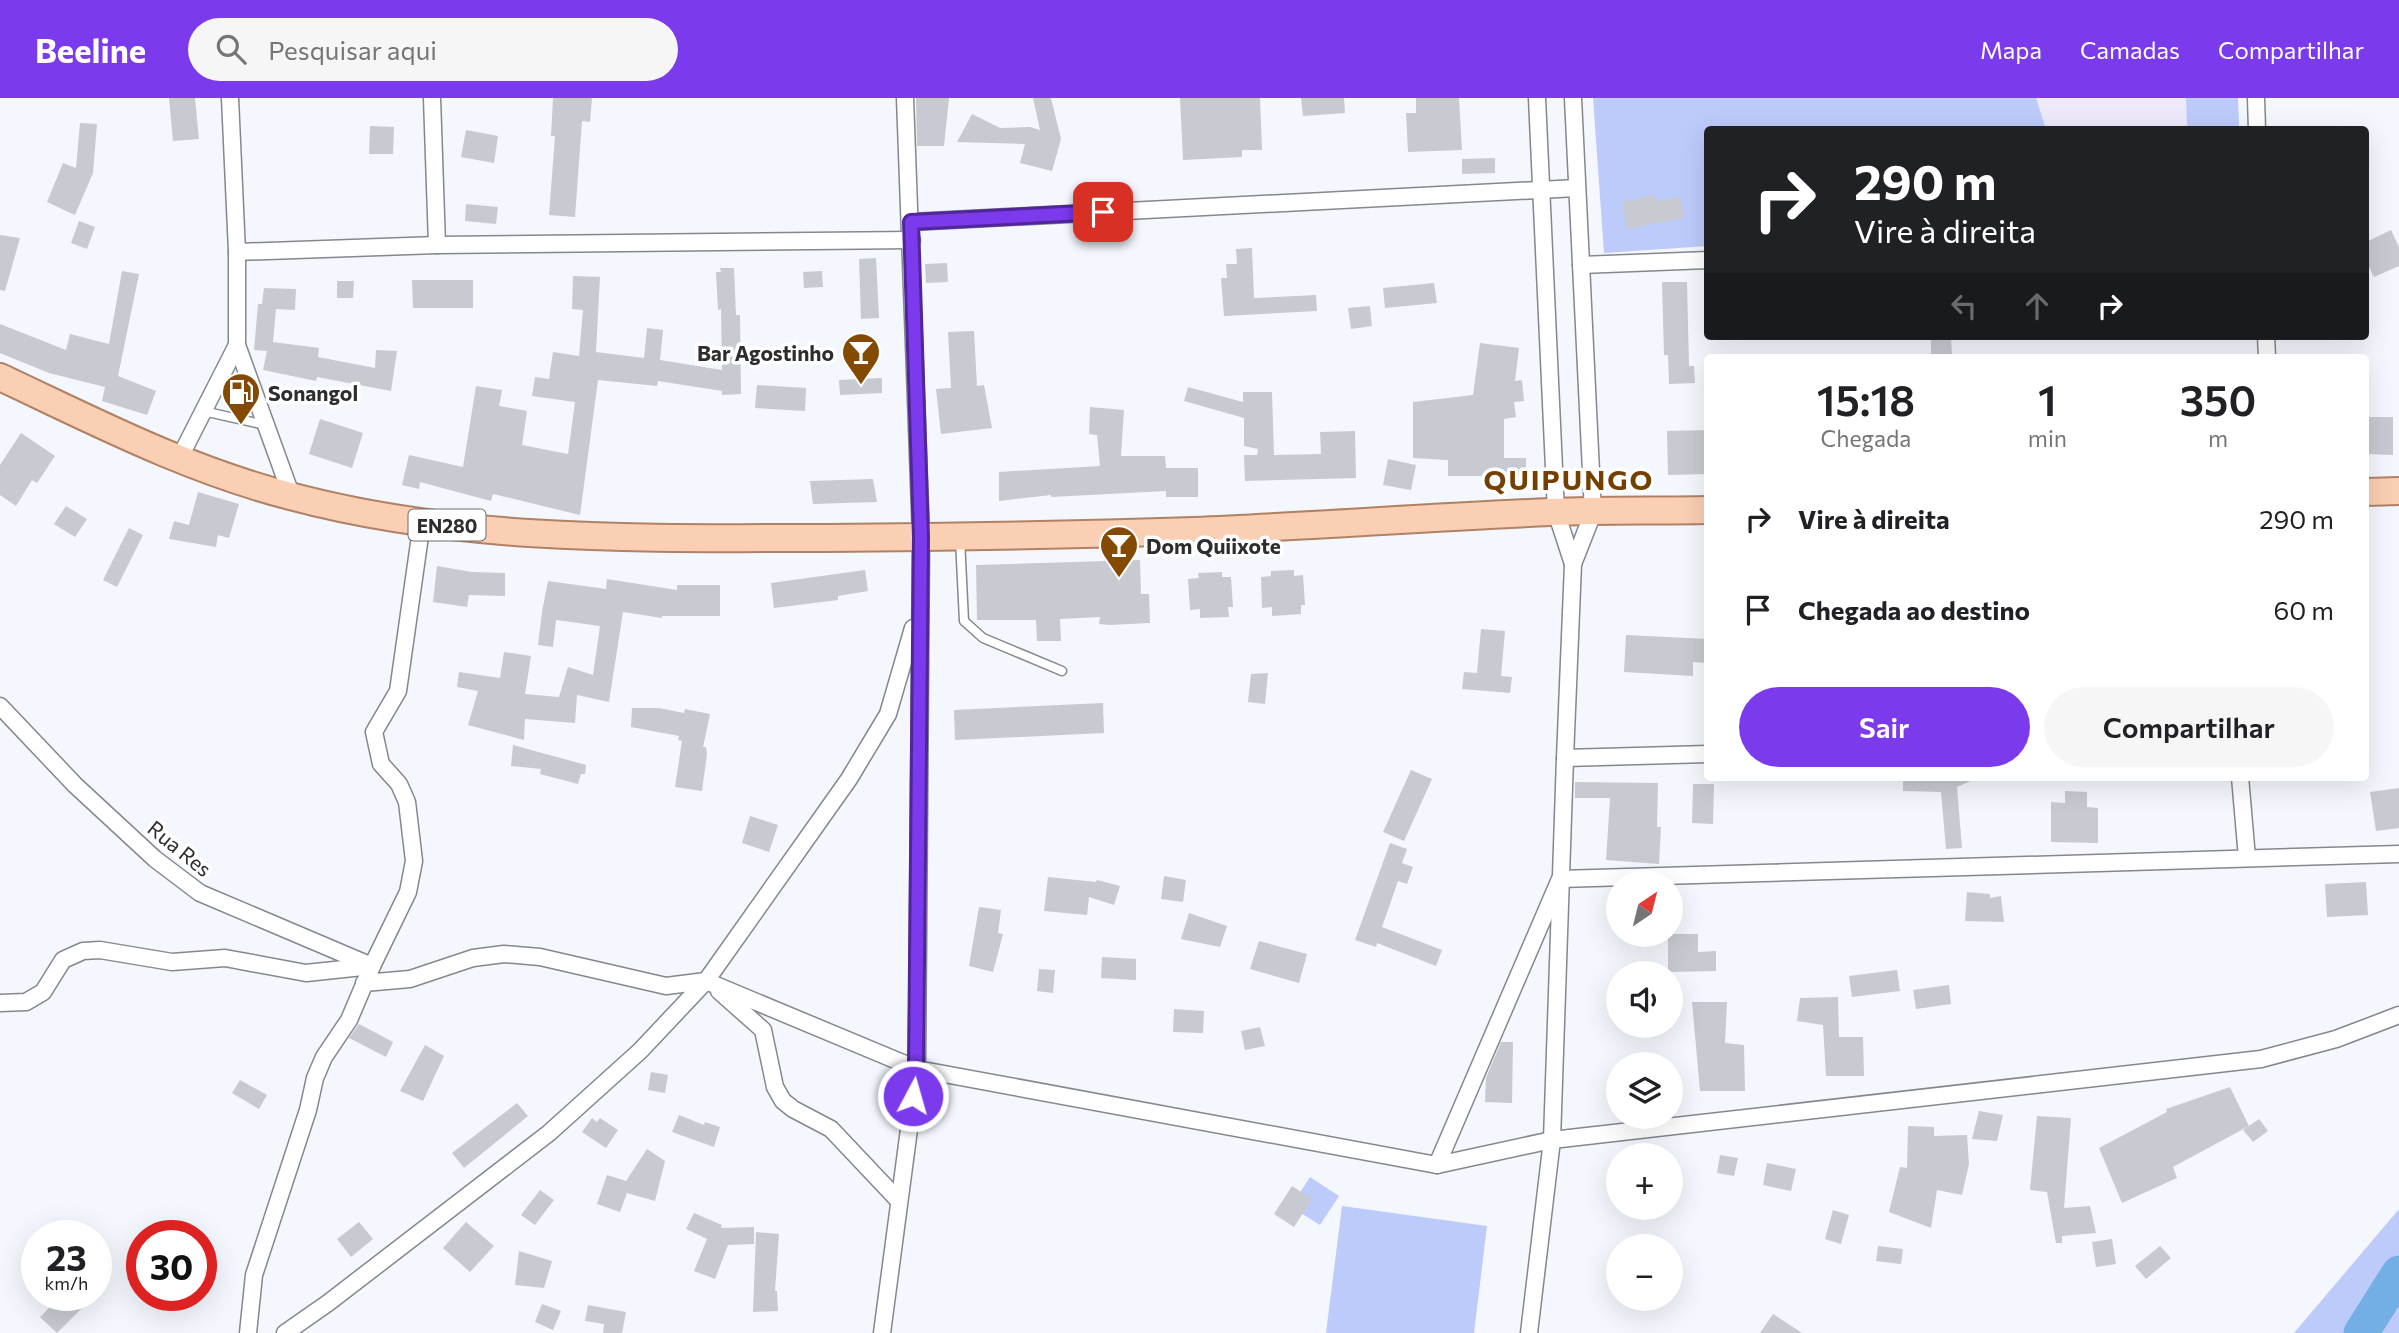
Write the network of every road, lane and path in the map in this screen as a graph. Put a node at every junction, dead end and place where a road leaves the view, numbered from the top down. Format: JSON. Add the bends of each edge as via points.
{"nodes":[{"id":1,"x":230,"y":98,"type":"edge"},
{"id":2,"x":432,"y":98,"type":"edge"},
{"id":3,"x":905,"y":98,"type":"edge"},
{"id":4,"x":1537,"y":98,"type":"edge"},
{"id":5,"x":1573,"y":98,"type":"edge"},
{"id":6,"x":2256,"y":98,"type":"edge"},
{"id":7,"x":2257,"y":126,"type":"edge"},
{"id":8,"x":1577,"y":188,"type":"junction"},
{"id":9,"x":1541,"y":190,"type":"junction"},
{"id":10,"x":911,"y":222,"type":"junction"},
{"id":11,"x":912,"y":240,"type":"junction"},
{"id":12,"x":437,"y":245,"type":"junction"},
{"id":13,"x":237,"y":252,"type":"junction"},
{"id":14,"x":1704,"y":260,"type":"edge"},
{"id":15,"x":1581,"y":265,"type":"junction"},
{"id":16,"x":237,"y":345,"type":"junction"},
{"id":17,"x":0,"y":377,"type":"edge"},
{"id":18,"x":204,"y":411,"type":"junction"},
{"id":19,"x":266,"y":426,"type":"junction"},
{"id":20,"x":178,"y":461,"type":"junction"},
{"id":21,"x":2399,"y":491,"type":"edge"},
{"id":22,"x":2369,"y":492,"type":"edge"},
{"id":23,"x":292,"y":497,"type":"junction"},
{"id":24,"x":1704,"y":510,"type":"edge"},
{"id":25,"x":1556,"y":512,"type":"junction"},
{"id":26,"x":1592,"y":513,"type":"junction"},
{"id":27,"x":422,"y":522,"type":"junction"},
{"id":28,"x":960,"y":536,"type":"junction"},
{"id":29,"x":921,"y":537,"type":"junction"},
{"id":30,"x":1573,"y":564,"type":"junction"},
{"id":31,"x":919,"y":608,"type":"junction"},
{"id":32,"x":1062,"y":671,"type":"dead end"},
{"id":33,"x":0,"y":706,"type":"edge"},
{"id":34,"x":1704,"y":754,"type":"edge"},
{"id":35,"x":1565,"y":758,"type":"junction"},
{"id":36,"x":2240,"y":781,"type":"edge"},
{"id":37,"x":2399,"y":854,"type":"edge"},
{"id":38,"x":2246,"y":858,"type":"junction"},
{"id":39,"x":1560,"y":879,"type":"junction"},
{"id":40,"x":372,"y":965,"type":"junction"},
{"id":41,"x":706,"y":981,"type":"junction"},
{"id":42,"x":364,"y":983,"type":"junction"},
{"id":43,"x":0,"y":1003,"type":"edge"},
{"id":44,"x":2399,"y":1015,"type":"edge"},
{"id":45,"x":916,"y":1069,"type":"junction"},
{"id":46,"x":1552,"y":1140,"type":"junction"},
{"id":47,"x":1437,"y":1165,"type":"junction"},
{"id":48,"x":899,"y":1201,"type":"junction"},
{"id":49,"x":248,"y":1333,"type":"edge"},
{"id":50,"x":285,"y":1333,"type":"edge"},
{"id":51,"x":882,"y":1333,"type":"edge"},
{"id":52,"x":1529,"y":1333,"type":"edge"}],
"edges":[{"from":1,"to":13,"type":"street"},
{"from":2,"to":12,"type":"street"},
{"from":3,"to":10,"type":"street"},
{"from":4,"to":9,"type":"street"},
{"from":5,"to":8,"type":"street"},
{"from":6,"to":7,"type":"street"},
{"from":8,"to":9,"type":"street"},
{"from":8,"to":15,"type":"street"},
{"from":9,"to":10,"type":"street"},
{"from":9,"to":25,"type":"street"},
{"from":10,"to":11,"type":"street"},
{"from":11,"to":12,"type":"street"},
{"from":11,"to":29,"type":"street"},
{"from":12,"to":13,"type":"street"},
{"from":13,"to":16,"type":"street"},
{"from":14,"to":15,"type":"street"},
{"from":15,"to":26,"type":"street"},
{"from":16,"to":18,"type":"street"},
{"from":16,"to":19,"type":"street"},
{"from":17,"to":20,"type":"main road","number":"EN280"},
{"from":18,"to":19,"type":"lane"},
{"from":18,"to":20,"type":"street"},
{"from":19,"to":23,"type":"street"},
{"from":20,"to":23,"type":"main road","number":"EN280"},
{"from":21,"to":22,"type":"main road"},
{"from":23,"to":27,"type":"main road","number":"EN280"},
{"from":24,"to":26,"type":"main road","number":"EN280"},
{"from":25,"to":26,"type":"main road","number":"EN280"},
{"from":25,"to":28,"type":"main road","number":"EN280","via":[[1192,531]]},
{"from":25,"to":30,"type":"street"},
{"from":26,"to":30,"type":"street"},
{"from":27,"to":29,"type":"main road","number":"EN280","via":[[631,539]]},
{"from":27,"to":40,"type":"street","via":[[398,691],[374,732],[381,764],[399,784],[407,802],[415,861],[408,892]]},
{"from":28,"to":29,"type":"main road","number":"EN280"},
{"from":28,"to":32,"type":"lane","via":[[964,621],[983,638]]},
{"from":29,"to":31,"type":"street"},
{"from":30,"to":35,"type":"street"},
{"from":31,"to":41,"type":"street","via":[[888,714],[849,779]]},
{"from":31,"to":45,"type":"street"},
{"from":33,"to":40,"type":"street","name":"Rua Res","via":[[75,785],[200,894]]},
{"from":34,"to":35,"type":"street"},
{"from":35,"to":39,"type":"street"},
{"from":36,"to":38,"type":"street"},
{"from":37,"to":38,"type":"street"},
{"from":38,"to":39,"type":"street"},
{"from":39,"to":46,"type":"street"},
{"from":39,"to":47,"type":"street"},
{"from":40,"to":42,"type":"street"},
{"from":40,"to":43,"type":"street","via":[[306,973],[225,958],[172,962],[83,951],[63,960],[43,992],[26,1002]]},
{"from":41,"to":42,"type":"street","via":[[666,986],[540,957],[504,954],[473,958],[410,979]]},
{"from":41,"to":45,"type":"street"},
{"from":41,"to":48,"type":"street","via":[[763,1030],[775,1087],[783,1101],[831,1129]]},
{"from":41,"to":50,"type":"street","via":[[640,1051],[550,1133]]},
{"from":42,"to":49,"type":"street","via":[[349,1020],[314,1078],[308,1110],[254,1275]]},
{"from":44,"to":46,"type":"street","via":[[2336,1039],[2261,1059]]},
{"from":45,"to":47,"type":"street"},
{"from":45,"to":48,"type":"street"},
{"from":46,"to":47,"type":"street"},
{"from":46,"to":52,"type":"street"},
{"from":48,"to":51,"type":"street"}]}
